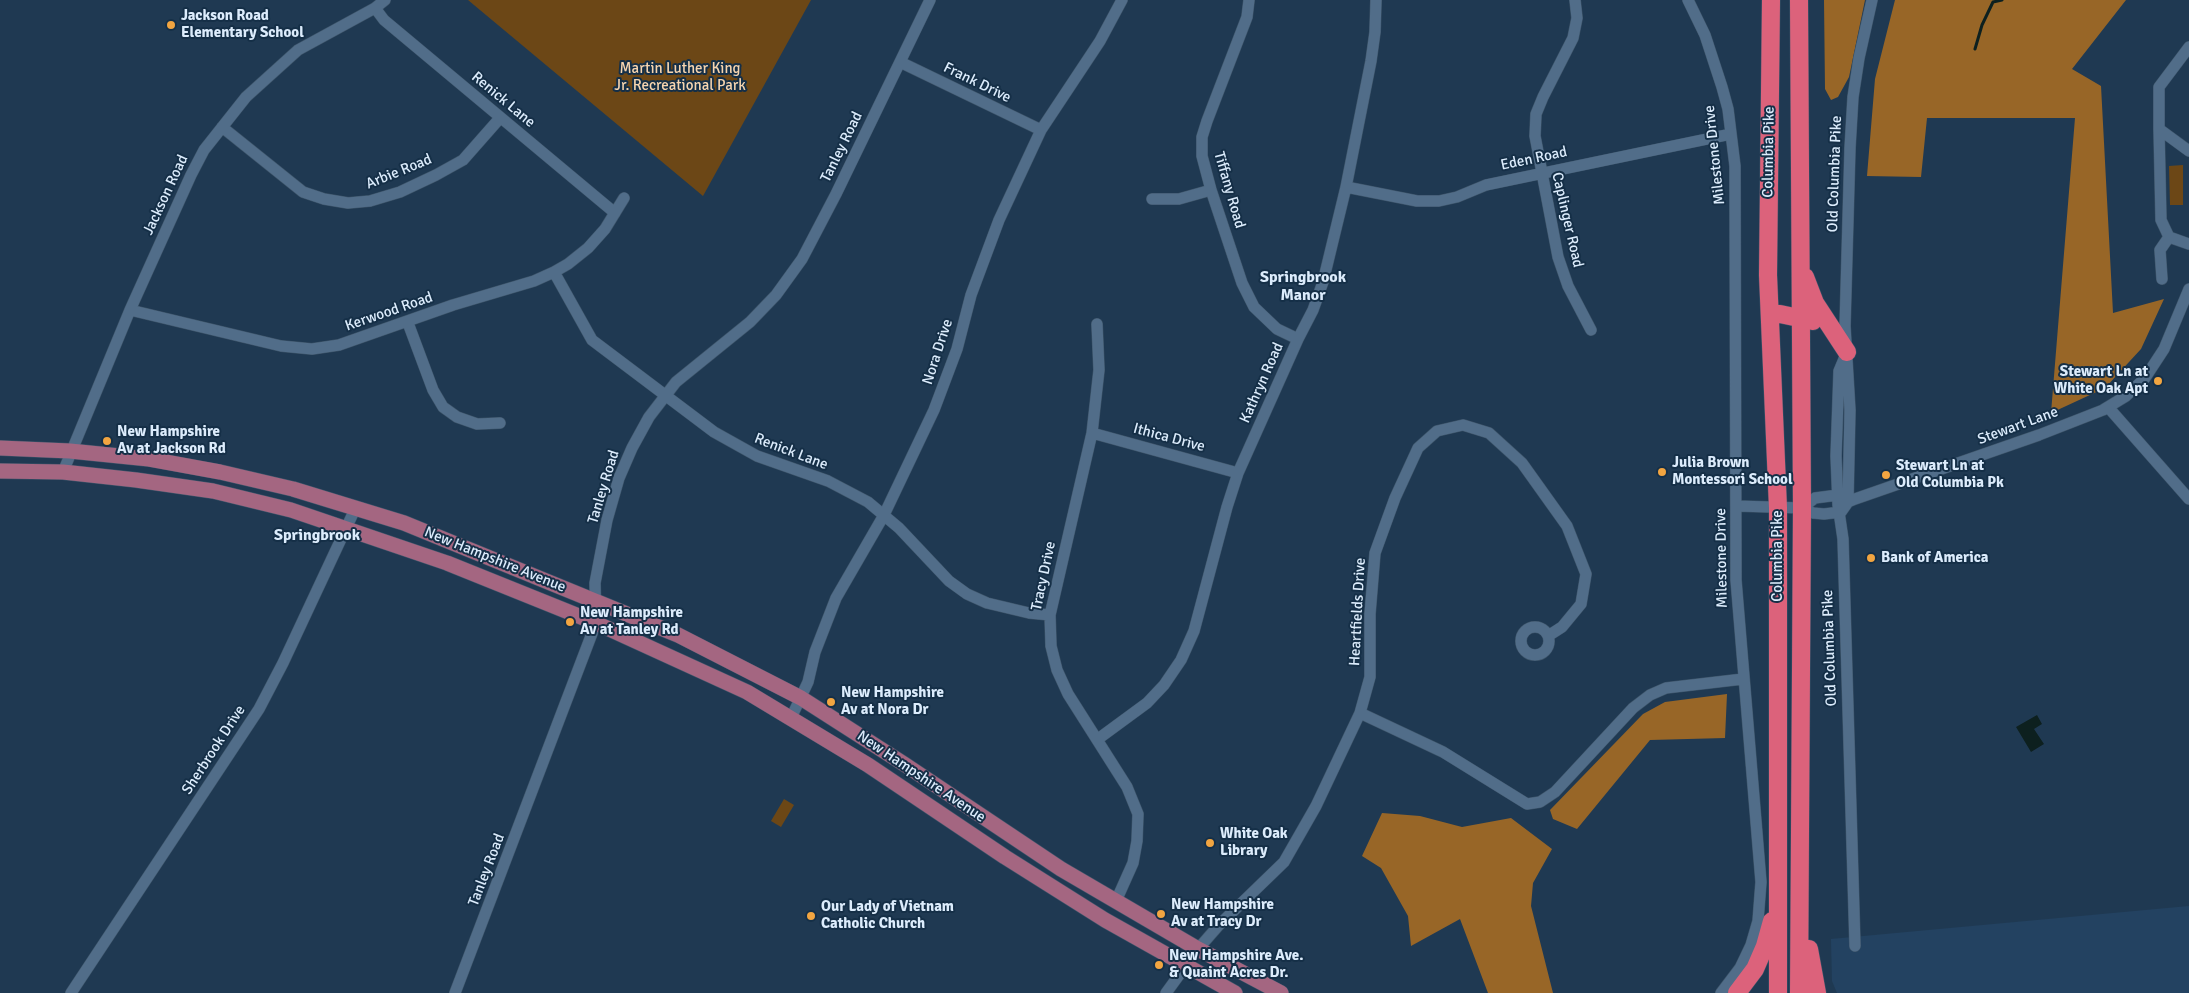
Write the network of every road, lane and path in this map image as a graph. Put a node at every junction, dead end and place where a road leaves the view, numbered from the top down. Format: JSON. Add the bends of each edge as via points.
{"nodes":[{"id":1,"x":385,"y":0,"type":"edge"},
{"id":2,"x":930,"y":0,"type":"edge"},
{"id":3,"x":1122,"y":0,"type":"edge"},
{"id":4,"x":1250,"y":0,"type":"edge"},
{"id":5,"x":1376,"y":0,"type":"edge"},
{"id":6,"x":1575,"y":0,"type":"edge"},
{"id":7,"x":1688,"y":0,"type":"edge"},
{"id":8,"x":1771,"y":0,"type":"edge"},
{"id":9,"x":1799,"y":0,"type":"edge"},
{"id":10,"x":1872,"y":0,"type":"edge"},
{"id":11,"x":375,"y":8,"type":"junction"},
{"id":12,"x":2189,"y":47,"type":"edge"},
{"id":13,"x":900,"y":62,"type":"junction"},
{"id":14,"x":500,"y":118,"type":"junction"},
{"id":15,"x":222,"y":127,"type":"junction"},
{"id":16,"x":2159,"y":128,"type":"junction"},
{"id":17,"x":1041,"y":130,"type":"junction"},
{"id":18,"x":1731,"y":134,"type":"junction"},
{"id":19,"x":2189,"y":151,"type":"edge"},
{"id":20,"x":1540,"y":173,"type":"junction"},
{"id":21,"x":1346,"y":187,"type":"junction"},
{"id":22,"x":1211,"y":190,"type":"junction"},
{"id":23,"x":624,"y":198,"type":"dead end"},
{"id":24,"x":1152,"y":199,"type":"dead end"},
{"id":25,"x":615,"y":213,"type":"junction"},
{"id":26,"x":2169,"y":237,"type":"junction"},
{"id":27,"x":2189,"y":244,"type":"edge"},
{"id":28,"x":1800,"y":264,"type":"junction"},
{"id":29,"x":554,"y":272,"type":"junction"},
{"id":30,"x":2162,"y":279,"type":"dead end"},
{"id":31,"x":2189,"y":289,"type":"edge"},
{"id":32,"x":130,"y":310,"type":"junction"},
{"id":33,"x":1770,"y":315,"type":"junction"},
{"id":34,"x":1802,"y":317,"type":"junction"},
{"id":35,"x":408,"y":323,"type":"junction"},
{"id":36,"x":1096,"y":324,"type":"dead end"},
{"id":37,"x":1591,"y":330,"type":"dead end"},
{"id":38,"x":1298,"y":339,"type":"junction"},
{"id":39,"x":1842,"y":345,"type":"junction"},
{"id":40,"x":665,"y":396,"type":"junction"},
{"id":41,"x":2108,"y":407,"type":"junction"},
{"id":42,"x":500,"y":423,"type":"dead end"},
{"id":43,"x":1092,"y":433,"type":"junction"},
{"id":44,"x":0,"y":448,"type":"edge"},
{"id":45,"x":70,"y":450,"type":"junction"},
{"id":46,"x":0,"y":471,"type":"edge"},
{"id":47,"x":63,"y":472,"type":"junction"},
{"id":48,"x":1238,"y":473,"type":"junction"},
{"id":49,"x":1838,"y":495,"type":"junction"},
{"id":50,"x":2189,"y":499,"type":"edge"},
{"id":51,"x":1737,"y":506,"type":"junction"},
{"id":52,"x":1844,"y":507,"type":"junction"},
{"id":53,"x":356,"y":508,"type":"junction"},
{"id":54,"x":1778,"y":508,"type":"junction"},
{"id":55,"x":1802,"y":508,"type":"junction"},
{"id":56,"x":884,"y":515,"type":"junction"},
{"id":57,"x":347,"y":528,"type":"junction"},
{"id":58,"x":595,"y":601,"type":"junction"},
{"id":59,"x":1050,"y":615,"type":"junction"},
{"id":60,"x":596,"y":623,"type":"junction"},
{"id":61,"x":1548,"y":636,"type":"dead end"},
{"id":62,"x":1743,"y":679,"type":"junction"},
{"id":63,"x":801,"y":698,"type":"junction"},
{"id":64,"x":1360,"y":713,"type":"junction"},
{"id":65,"x":790,"y":718,"type":"junction"},
{"id":66,"x":1098,"y":739,"type":"junction"},
{"id":67,"x":1005,"y":833,"type":"junction"},
{"id":68,"x":994,"y":850,"type":"junction"},
{"id":69,"x":1800,"y":883,"type":"junction"},
{"id":70,"x":1778,"y":899,"type":"junction"},
{"id":71,"x":1116,"y":901,"type":"junction"},
{"id":72,"x":1855,"y":946,"type":"dead end"},
{"id":73,"x":1198,"y":949,"type":"junction"},
{"id":74,"x":1185,"y":967,"type":"junction"},
{"id":75,"x":71,"y":993,"type":"edge"},
{"id":76,"x":455,"y":993,"type":"edge"},
{"id":77,"x":1166,"y":993,"type":"edge"},
{"id":78,"x":1235,"y":993,"type":"edge"},
{"id":79,"x":1281,"y":993,"type":"edge"},
{"id":80,"x":1721,"y":993,"type":"edge"},
{"id":81,"x":1737,"y":993,"type":"edge"},
{"id":82,"x":1778,"y":993,"type":"edge"},
{"id":83,"x":1799,"y":993,"type":"edge"},
{"id":84,"x":1817,"y":993,"type":"edge"}],
"edges":[{"from":1,"to":11,"type":"street","name":"Jackson Road"},
{"from":2,"to":13,"type":"street","name":"Tanley Road"},
{"from":3,"to":17,"type":"street","name":"Nora Drive","via":[[1100,41]]},
{"from":4,"to":22,"type":"street","name":"Tiffany Road","via":[[1247,17],[1202,138],[1202,156]]},
{"from":5,"to":21,"type":"street","name":"Kathryn Road","via":[[1371,61]]},
{"from":6,"to":20,"type":"street","name":"Caplinger Road","via":[[1577,18],[1573,38],[1536,114],[1534,136]]},
{"from":7,"to":18,"type":"street","name":"Milestone Drive","via":[[1705,35],[1722,87]]},
{"from":8,"to":33,"type":"highway","name":"Columbia Pike"},
{"from":9,"to":28,"type":"highway","name":"Columbia Pike"},
{"from":10,"to":39,"type":"street","name":"Old Columbia Pike","via":[[1853,97]]},
{"from":11,"to":14,"type":"street","name":"Renick Lane","via":[[384,20]]},
{"from":11,"to":15,"type":"street","name":"Jackson Road","via":[[298,50],[246,97]]},
{"from":12,"to":16,"type":"street","via":[[2159,87]]},
{"from":13,"to":17,"type":"street","name":"Frank Drive"},
{"from":13,"to":40,"type":"street","name":"Tanley Road","via":[[802,259],[776,295],[750,322],[676,382]]},
{"from":14,"to":15,"type":"street","name":"Arbie Road","via":[[463,160],[400,192],[370,202],[348,203],[303,192]]},
{"from":14,"to":25,"type":"street","name":"Renick Lane"},
{"from":15,"to":32,"type":"street","name":"Jackson Road","via":[[204,150],[191,175]]},
{"from":16,"to":19,"type":"street"},
{"from":16,"to":26,"type":"street","via":[[2161,220]]},
{"from":17,"to":56,"type":"street","name":"Nora Drive","via":[[999,220],[970,295],[956,349],[934,410]]},
{"from":18,"to":20,"type":"street","name":"Eden Road"},
{"from":18,"to":51,"type":"street","name":"Milestone Drive","via":[[1736,216]]},
{"from":20,"to":21,"type":"street","name":"Eden Road","via":[[1486,185],[1439,202],[1417,201]]},
{"from":20,"to":37,"type":"street","name":"Caplinger Road","via":[[1558,257],[1568,286]]},
{"from":21,"to":38,"type":"street","name":"Kathryn Road","via":[[1323,282]]},
{"from":22,"to":24,"type":"street","via":[[1179,199]]},
{"from":22,"to":38,"type":"street","name":"Tiffany Road","via":[[1242,283],[1254,307],[1277,329]]},
{"from":23,"to":25,"type":"street","name":"Kerwood Road"},
{"from":25,"to":29,"type":"street","name":"Kerwood Road","via":[[588,248]]},
{"from":26,"to":27,"type":"street"},
{"from":26,"to":30,"type":"street","via":[[2160,250]]},
{"from":28,"to":34,"type":"highway","name":"Columbia Pike"},
{"from":28,"to":39,"type":"highway","via":[[1815,302]]},
{"from":29,"to":35,"type":"street","name":"Kerwood Road"},
{"from":29,"to":40,"type":"street","name":"Renick Lane","via":[[592,340]]},
{"from":31,"to":41,"type":"street","name":"Stewart Lane","via":[[2164,349],[2145,378]]},
{"from":32,"to":35,"type":"street","name":"Kerwood Road","via":[[281,346],[312,349],[339,345]]},
{"from":32,"to":45,"type":"street","name":"Jackson Road"},
{"from":33,"to":34,"type":"highway"},
{"from":33,"to":54,"type":"highway","name":"Columbia Pike"},
{"from":34,"to":39,"type":"highway","via":[[1815,322]]},
{"from":34,"to":55,"type":"highway","name":"Columbia Pike"},
{"from":35,"to":42,"type":"street","via":[[433,390],[443,407],[457,418],[477,424]]},
{"from":36,"to":43,"type":"street","name":"Tracy Drive","via":[[1099,370]]},
{"from":38,"to":48,"type":"street","name":"Kathryn Road"},
{"from":39,"to":49,"type":"street","name":"Old Columbia Pike"},
{"from":39,"to":52,"type":"street","name":"Old Columbia Pike","via":[[1850,410]]},
{"from":40,"to":56,"type":"street","name":"Renick Lane","via":[[738,447],[828,481],[868,502]]},
{"from":40,"to":58,"type":"street","name":"Tanley Road","via":[[649,417],[619,478],[607,520]]},
{"from":41,"to":50,"type":"street"},
{"from":41,"to":52,"type":"street","name":"Stewart Lane"},
{"from":43,"to":48,"type":"street","name":"Ithica Drive"},
{"from":43,"to":59,"type":"street","name":"Tracy Drive"},
{"from":44,"to":45,"type":"main road","name":"New Hampshire Avenue"},
{"from":45,"to":47,"type":"street","name":"Jackson Road"},
{"from":45,"to":53,"type":"main road","name":"New Hampshire Avenue","via":[[149,459],[220,472]]},
{"from":46,"to":47,"type":"main road","name":"New Hampshire Avenue"},
{"from":47,"to":57,"type":"main road","name":"New Hampshire Avenue","via":[[213,491]]},
{"from":48,"to":66,"type":"street","name":"Kathryn Road","via":[[1194,632],[1181,660],[1147,703]]},
{"from":49,"to":52,"type":"street","name":"Old Columbia Pike"},
{"from":49,"to":55,"type":"street","name":"Stewart Lane","via":[[1815,498]]},
{"from":51,"to":54,"type":"street","name":"Stewart Lane"},
{"from":51,"to":62,"type":"street","name":"Milestone Drive","via":[[1736,580]]},
{"from":52,"to":55,"type":"street","name":"Stewart Lane","via":[[1813,513]]},
{"from":52,"to":72,"type":"street","name":"Old Columbia Pike"},
{"from":53,"to":57,"type":"street","name":"Sherbrook Drive"},
{"from":53,"to":58,"type":"main road","name":"New Hampshire Avenue","via":[[459,544]]},
{"from":54,"to":55,"type":"street","name":"Stewart Lane"},
{"from":54,"to":70,"type":"highway","name":"Columbia Pike"},
{"from":55,"to":69,"type":"highway","name":"Columbia Pike"},
{"from":56,"to":59,"type":"street","name":"Renick Lane","via":[[936,569],[967,594],[987,603]]},
{"from":56,"to":63,"type":"street","name":"Nora Drive","via":[[836,598]]},
{"from":57,"to":60,"type":"main road","name":"New Hampshire Avenue","via":[[447,563]]},
{"from":57,"to":75,"type":"street","name":"Sherbrook Drive","via":[[258,709]]},
{"from":58,"to":60,"type":"street","name":"Tanley Road"},
{"from":58,"to":63,"type":"main road","name":"New Hampshire Avenue","via":[[712,651]]},
{"from":59,"to":66,"type":"street","name":"Tracy Drive","via":[[1051,646],[1057,670],[1068,694]]},
{"from":60,"to":65,"type":"main road","name":"New Hampshire Avenue","via":[[713,675]]},
{"from":60,"to":76,"type":"street","name":"Tanley Road"},
{"from":61,"to":64,"type":"street","name":"Heartfields Drive","via":[[1562,627],[1581,604],[1586,574],[1568,526],[1522,463],[1489,433],[1462,424],[1437,431],[1418,448],[1395,498],[1376,554],[1370,614],[1370,677]]},
{"from":62,"to":64,"type":"street","via":[[1666,688],[1650,695],[1633,708],[1555,792],[1540,802],[1527,804],[1442,752]]},
{"from":62,"to":80,"type":"street","name":"Milestone Drive","via":[[1761,882],[1759,912],[1751,945],[1740,968]]},
{"from":63,"to":65,"type":"street","name":"Nora Drive"},
{"from":63,"to":67,"type":"main road","name":"New Hampshire Avenue"},
{"from":64,"to":73,"type":"street","name":"Heartfields Drive","via":[[1316,806],[1284,862]]},
{"from":65,"to":68,"type":"main road","name":"New Hampshire Avenue","via":[[868,765]]},
{"from":66,"to":71,"type":"street","name":"Tracy Drive","via":[[1127,787],[1138,814],[1134,863]]},
{"from":67,"to":68,"type":"main road"},
{"from":67,"to":71,"type":"main road","name":"New Hampshire Avenue"},
{"from":68,"to":74,"type":"main road","name":"New Hampshire Avenue"},
{"from":69,"to":83,"type":"highway","name":"Columbia Pike"},
{"from":69,"to":84,"type":"highway"},
{"from":70,"to":81,"type":"highway","via":[[1755,969]]},
{"from":70,"to":82,"type":"highway","name":"Columbia Pike"},
{"from":71,"to":73,"type":"main road","name":"New Hampshire Avenue"},
{"from":73,"to":74,"type":"street","name":"Heartfields Drive"},
{"from":73,"to":79,"type":"main road","name":"New Hampshire Avenue"},
{"from":74,"to":77,"type":"street","name":"Heartfields Drive"},
{"from":74,"to":78,"type":"main road","name":"New Hampshire Avenue"}]}
